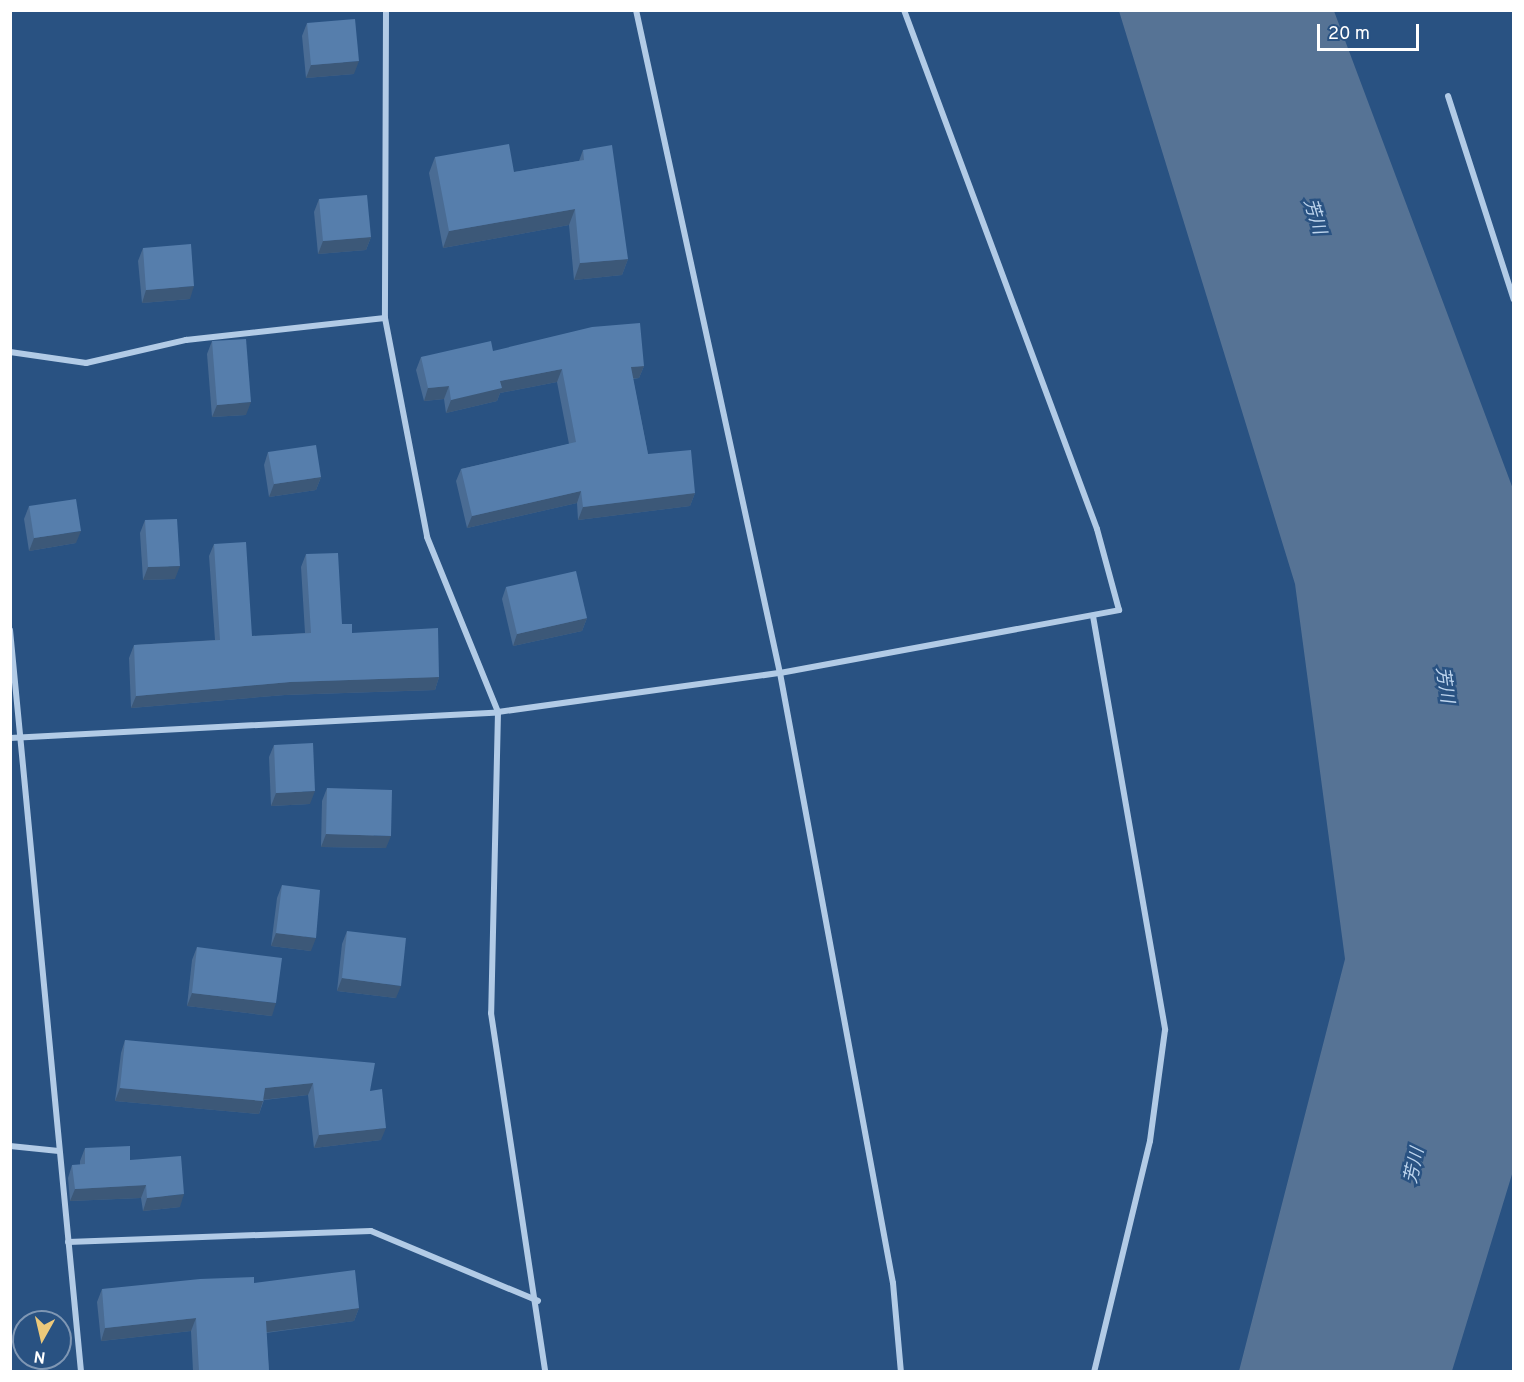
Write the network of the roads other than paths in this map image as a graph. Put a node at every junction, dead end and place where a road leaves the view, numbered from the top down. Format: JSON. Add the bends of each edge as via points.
{"nodes":[{"id":1,"x":386,"y":10,"type":"edge"},
{"id":2,"x":636,"y":10,"type":"edge"},
{"id":3,"x":904,"y":10,"type":"edge"},
{"id":4,"x":1448,"y":96,"type":"dead end"},
{"id":5,"x":1514,"y":300,"type":"edge"},
{"id":6,"x":385,"y":318,"type":"junction"},
{"id":7,"x":10,"y":352,"type":"edge"},
{"id":8,"x":1093,"y":616,"type":"junction"},
{"id":9,"x":10,"y":630,"type":"edge"},
{"id":10,"x":780,"y":673,"type":"junction"},
{"id":11,"x":498,"y":712,"type":"junction"},
{"id":12,"x":21,"y":737,"type":"junction"},
{"id":13,"x":10,"y":738,"type":"edge"},
{"id":14,"x":10,"y":1146,"type":"edge"},
{"id":15,"x":59,"y":1151,"type":"junction"},
{"id":16,"x":68,"y":1242,"type":"junction"},
{"id":17,"x":538,"y":1301,"type":"junction"},
{"id":18,"x":81,"y":1371,"type":"edge"},
{"id":19,"x":545,"y":1371,"type":"edge"},
{"id":20,"x":901,"y":1371,"type":"edge"},
{"id":21,"x":1094,"y":1371,"type":"edge"}],
"edges":[{"from":1,"to":6,"type":"street"},
{"from":2,"to":10,"type":"street"},
{"from":3,"to":8,"type":"street","via":[[1097,529],[1119,610]]},
{"from":4,"to":5,"type":"street"},
{"from":6,"to":7,"type":"street","via":[[186,340],[86,363]]},
{"from":6,"to":11,"type":"street","via":[[427,537]]},
{"from":8,"to":10,"type":"street"},
{"from":8,"to":21,"type":"street","via":[[1165,1030],[1150,1142]]},
{"from":9,"to":12,"type":"street"},
{"from":10,"to":11,"type":"street"},
{"from":10,"to":20,"type":"street","via":[[892,1283]]},
{"from":11,"to":12,"type":"street"},
{"from":11,"to":17,"type":"street","via":[[491,1013]]},
{"from":12,"to":13,"type":"street"},
{"from":12,"to":15,"type":"street"},
{"from":14,"to":15,"type":"street"},
{"from":15,"to":16,"type":"street"},
{"from":16,"to":17,"type":"street","via":[[371,1231]]},
{"from":16,"to":18,"type":"street"},
{"from":17,"to":19,"type":"street"}]}
